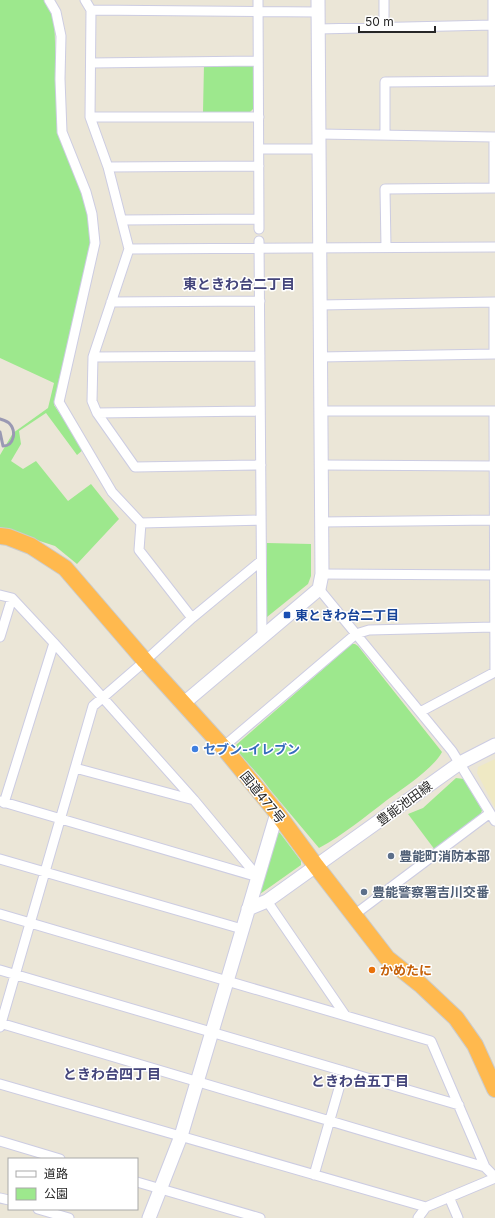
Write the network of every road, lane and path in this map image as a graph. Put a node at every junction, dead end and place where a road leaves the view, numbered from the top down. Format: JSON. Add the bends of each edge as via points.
{"nodes":[{"id":1,"x":49,"y":0,"type":"edge"},
{"id":2,"x":85,"y":0,"type":"edge"},
{"id":3,"x":258,"y":0,"type":"edge"},
{"id":4,"x":384,"y":0,"type":"edge"},
{"id":5,"x":493,"y":0,"type":"edge"},
{"id":6,"x":318,"y":6,"type":"edge"},
{"id":7,"x":91,"y":10,"type":"junction"},
{"id":8,"x":258,"y":11,"type":"junction"},
{"id":9,"x":493,"y":26,"type":"junction"},
{"id":10,"x":384,"y":27,"type":"junction"},
{"id":11,"x":318,"y":29,"type":"junction"},
{"id":12,"x":258,"y":61,"type":"junction"},
{"id":13,"x":91,"y":63,"type":"junction"},
{"id":14,"x":90,"y":117,"type":"junction"},
{"id":15,"x":259,"y":117,"type":"junction"},
{"id":16,"x":319,"y":134,"type":"junction"},
{"id":17,"x":385,"y":135,"type":"junction"},
{"id":18,"x":259,"y":149,"type":"junction"},
{"id":19,"x":319,"y":149,"type":"junction"},
{"id":20,"x":259,"y":166,"type":"junction"},
{"id":21,"x":108,"y":167,"type":"junction"},
{"id":22,"x":259,"y":219,"type":"junction"},
{"id":23,"x":122,"y":220,"type":"junction"},
{"id":24,"x":259,"y":229,"type":"dead end"},
{"id":25,"x":259,"y":245,"type":"junction"},
{"id":26,"x":386,"y":247,"type":"junction"},
{"id":27,"x":495,"y":247,"type":"edge"},
{"id":28,"x":320,"y":248,"type":"junction"},
{"id":29,"x":129,"y":249,"type":"junction"},
{"id":30,"x":260,"y":301,"type":"junction"},
{"id":31,"x":111,"y":302,"type":"junction"},
{"id":32,"x":320,"y":305,"type":"junction"},
{"id":33,"x":260,"y":356,"type":"junction"},
{"id":34,"x":93,"y":357,"type":"junction"},
{"id":35,"x":320,"y":357,"type":"junction"},
{"id":36,"x":260,"y":411,"type":"junction"},
{"id":37,"x":321,"y":411,"type":"junction"},
{"id":38,"x":97,"y":413,"type":"junction"},
{"id":39,"x":261,"y":465,"type":"junction"},
{"id":40,"x":321,"y":465,"type":"junction"},
{"id":41,"x":494,"y":466,"type":"edge"},
{"id":42,"x":261,"y":520,"type":"junction"},
{"id":43,"x":494,"y":520,"type":"edge"},
{"id":44,"x":321,"y":522,"type":"junction"},
{"id":45,"x":140,"y":523,"type":"junction"},
{"id":46,"x":0,"y":536,"type":"edge"},
{"id":47,"x":261,"y":561,"type":"junction"},
{"id":48,"x":322,"y":574,"type":"junction"},
{"id":49,"x":494,"y":575,"type":"edge"},
{"id":50,"x":319,"y":589,"type":"junction"},
{"id":51,"x":0,"y":595,"type":"edge"},
{"id":52,"x":12,"y":598,"type":"junction"},
{"id":53,"x":192,"y":618,"type":"junction"},
{"id":54,"x":494,"y":627,"type":"edge"},
{"id":55,"x":356,"y":634,"type":"junction"},
{"id":56,"x":0,"y":637,"type":"edge"},
{"id":57,"x":262,"y":637,"type":"junction"},
{"id":58,"x":54,"y":643,"type":"junction"},
{"id":59,"x":145,"y":661,"type":"junction"},
{"id":60,"x":102,"y":698,"type":"junction"},
{"id":61,"x":184,"y":703,"type":"junction"},
{"id":62,"x":420,"y":712,"type":"junction"},
{"id":63,"x":495,"y":745,"type":"edge"},
{"id":64,"x":223,"y":748,"type":"junction"},
{"id":65,"x":460,"y":763,"type":"junction"},
{"id":66,"x":75,"y":768,"type":"junction"},
{"id":67,"x":194,"y":800,"type":"junction"},
{"id":68,"x":2,"y":802,"type":"edge"},
{"id":69,"x":276,"y":813,"type":"junction"},
{"id":70,"x":490,"y":813,"type":"junction"},
{"id":71,"x":60,"y":819,"type":"junction"},
{"id":72,"x":495,"y":821,"type":"edge"},
{"id":73,"x":0,"y":859,"type":"edge"},
{"id":74,"x":316,"y":866,"type":"junction"},
{"id":75,"x":45,"y":872,"type":"junction"},
{"id":76,"x":258,"y":877,"type":"junction"},
{"id":77,"x":267,"y":901,"type":"junction"},
{"id":78,"x":248,"y":909,"type":"junction"},
{"id":79,"x":0,"y":914,"type":"edge"},
{"id":80,"x":354,"y":916,"type":"junction"},
{"id":81,"x":30,"y":922,"type":"junction"},
{"id":82,"x":242,"y":929,"type":"junction"},
{"id":83,"x":0,"y":970,"type":"edge"},
{"id":84,"x":15,"y":974,"type":"junction"},
{"id":85,"x":227,"y":980,"type":"junction"},
{"id":86,"x":345,"y":1015,"type":"junction"},
{"id":87,"x":0,"y":1025,"type":"edge"},
{"id":88,"x":211,"y":1032,"type":"junction"},
{"id":89,"x":344,"y":1072,"type":"junction"},
{"id":90,"x":197,"y":1082,"type":"junction"},
{"id":91,"x":0,"y":1084,"type":"edge"},
{"id":92,"x":495,"y":1089,"type":"edge"},
{"id":93,"x":459,"y":1105,"type":"junction"},
{"id":94,"x":330,"y":1121,"type":"junction"},
{"id":95,"x":181,"y":1136,"type":"junction"},
{"id":96,"x":0,"y":1141,"type":"edge"},
{"id":97,"x":57,"y":1158,"type":"edge"},
{"id":98,"x":484,"y":1166,"type":"junction"},
{"id":99,"x":314,"y":1175,"type":"junction"},
{"id":100,"x":495,"y":1177,"type":"edge"},
{"id":101,"x":138,"y":1182,"type":"edge"},
{"id":102,"x":160,"y":1189,"type":"junction"},
{"id":103,"x":449,"y":1197,"type":"junction"},
{"id":104,"x":426,"y":1208,"type":"junction"},
{"id":105,"x":41,"y":1210,"type":"edge"},
{"id":106,"x":69,"y":1218,"type":"edge"},
{"id":107,"x":149,"y":1218,"type":"edge"},
{"id":108,"x":260,"y":1218,"type":"edge"},
{"id":109,"x":418,"y":1218,"type":"edge"},
{"id":110,"x":458,"y":1218,"type":"edge"}],
"edges":[{"from":1,"to":45,"type":"street","via":[[56,12],[61,36],[62,132],[86,192],[92,214],[95,243],[59,402],[112,492]]},
{"from":2,"to":7,"type":"street"},
{"from":3,"to":8,"type":"street"},
{"from":4,"to":10,"type":"street"},
{"from":5,"to":9,"type":"street"},
{"from":6,"to":8,"type":"street"},
{"from":6,"to":11,"type":"street"},
{"from":7,"to":8,"type":"street"},
{"from":7,"to":13,"type":"street"},
{"from":8,"to":12,"type":"street"},
{"from":9,"to":10,"type":"street"},
{"from":9,"to":17,"type":"street","via":[[493,81],[385,82]]},
{"from":10,"to":11,"type":"street"},
{"from":11,"to":16,"type":"street"},
{"from":12,"to":13,"type":"street"},
{"from":12,"to":15,"type":"street"},
{"from":13,"to":14,"type":"street"},
{"from":14,"to":15,"type":"street"},
{"from":14,"to":21,"type":"street"},
{"from":15,"to":18,"type":"street"},
{"from":16,"to":17,"type":"street"},
{"from":16,"to":19,"type":"street"},
{"from":17,"to":26,"type":"street","via":[[494,137],[494,188],[385,189]]},
{"from":18,"to":19,"type":"street"},
{"from":18,"to":20,"type":"street"},
{"from":19,"to":28,"type":"street"},
{"from":20,"to":21,"type":"street"},
{"from":20,"to":22,"type":"street"},
{"from":21,"to":23,"type":"street"},
{"from":22,"to":23,"type":"street"},
{"from":22,"to":24,"type":"street"},
{"from":23,"to":29,"type":"street"},
{"from":25,"to":28,"type":"street"},
{"from":25,"to":29,"type":"street"},
{"from":25,"to":30,"type":"street"},
{"from":26,"to":27,"type":"street"},
{"from":26,"to":28,"type":"street"},
{"from":28,"to":32,"type":"street"},
{"from":29,"to":31,"type":"street"},
{"from":30,"to":31,"type":"street"},
{"from":30,"to":33,"type":"street"},
{"from":31,"to":34,"type":"street"},
{"from":32,"to":35,"type":"street"},
{"from":32,"to":35,"type":"street","via":[[494,302],[494,354]]},
{"from":33,"to":34,"type":"street"},
{"from":33,"to":36,"type":"street"},
{"from":34,"to":38,"type":"street","via":[[92,401]]},
{"from":35,"to":37,"type":"street"},
{"from":36,"to":38,"type":"street"},
{"from":36,"to":39,"type":"street"},
{"from":37,"to":40,"type":"street"},
{"from":37,"to":41,"type":"street","via":[[494,411]]},
{"from":38,"to":39,"type":"street","via":[[135,467]]},
{"from":39,"to":42,"type":"street"},
{"from":40,"to":41,"type":"street"},
{"from":40,"to":44,"type":"street"},
{"from":41,"to":43,"type":"street"},
{"from":42,"to":45,"type":"street"},
{"from":42,"to":47,"type":"street"},
{"from":43,"to":44,"type":"street"},
{"from":43,"to":49,"type":"street"},
{"from":44,"to":48,"type":"street"},
{"from":45,"to":53,"type":"street","via":[[139,550]]},
{"from":46,"to":59,"type":"highway","name":"国道477号","via":[[31,546],[65,568]]},
{"from":47,"to":53,"type":"street"},
{"from":47,"to":57,"type":"street"},
{"from":48,"to":49,"type":"street"},
{"from":48,"to":50,"type":"street"},
{"from":49,"to":54,"type":"street"},
{"from":50,"to":55,"type":"street"},
{"from":50,"to":57,"type":"street"},
{"from":51,"to":52,"type":"street"},
{"from":52,"to":56,"type":"street"},
{"from":52,"to":58,"type":"street"},
{"from":53,"to":59,"type":"street"},
{"from":54,"to":55,"type":"street","via":[[369,630]]},
{"from":54,"to":62,"type":"street","via":[[494,672]]},
{"from":55,"to":62,"type":"street"},
{"from":55,"to":64,"type":"street"},
{"from":57,"to":61,"type":"street"},
{"from":58,"to":60,"type":"street"},
{"from":58,"to":68,"type":"street"},
{"from":59,"to":60,"type":"street"},
{"from":59,"to":61,"type":"highway","name":"国道477号"},
{"from":60,"to":66,"type":"street","via":[[93,706]]},
{"from":60,"to":67,"type":"street"},
{"from":61,"to":64,"type":"highway","name":"国道477号"},
{"from":62,"to":65,"type":"street"},
{"from":63,"to":65,"type":"street","name":"豊能池田線"},
{"from":64,"to":69,"type":"highway","name":"国道477号"},
{"from":65,"to":70,"type":"street"},
{"from":65,"to":74,"type":"street","name":"豊能池田線"},
{"from":66,"to":67,"type":"street"},
{"from":66,"to":71,"type":"street"},
{"from":67,"to":76,"type":"street"},
{"from":68,"to":71,"type":"street"},
{"from":69,"to":74,"type":"highway","name":"国道477号"},
{"from":69,"to":76,"type":"street"},
{"from":70,"to":72,"type":"street"},
{"from":70,"to":80,"type":"street"},
{"from":71,"to":75,"type":"street"},
{"from":71,"to":76,"type":"street"},
{"from":73,"to":75,"type":"street"},
{"from":74,"to":77,"type":"street","name":"豊能池田線"},
{"from":74,"to":80,"type":"highway","name":"国道477号"},
{"from":75,"to":81,"type":"street"},
{"from":75,"to":82,"type":"street"},
{"from":76,"to":78,"type":"street"},
{"from":77,"to":78,"type":"street","name":"豊能池田線"},
{"from":77,"to":86,"type":"street"},
{"from":78,"to":82,"type":"street"},
{"from":79,"to":81,"type":"street"},
{"from":80,"to":92,"type":"highway","name":"国道477号","via":[[387,958],[456,1018],[475,1045]]},
{"from":81,"to":84,"type":"street"},
{"from":81,"to":85,"type":"street"},
{"from":82,"to":85,"type":"street"},
{"from":83,"to":84,"type":"street"},
{"from":84,"to":87,"type":"street"},
{"from":84,"to":88,"type":"street"},
{"from":85,"to":86,"type":"street"},
{"from":85,"to":88,"type":"street"},
{"from":86,"to":93,"type":"street","via":[[431,1040]]},
{"from":87,"to":90,"type":"street"},
{"from":88,"to":89,"type":"street"},
{"from":88,"to":90,"type":"street"},
{"from":89,"to":93,"type":"street"},
{"from":89,"to":94,"type":"street"},
{"from":90,"to":94,"type":"street"},
{"from":90,"to":95,"type":"street"},
{"from":91,"to":95,"type":"street"},
{"from":93,"to":98,"type":"street"},
{"from":94,"to":98,"type":"street"},
{"from":94,"to":99,"type":"street"},
{"from":95,"to":99,"type":"street"},
{"from":95,"to":102,"type":"street"},
{"from":96,"to":97,"type":"street"},
{"from":98,"to":100,"type":"street"},
{"from":99,"to":104,"type":"street"},
{"from":100,"to":103,"type":"street"},
{"from":101,"to":102,"type":"street"},
{"from":102,"to":107,"type":"street"},
{"from":102,"to":108,"type":"street"},
{"from":103,"to":104,"type":"street"},
{"from":103,"to":110,"type":"street"},
{"from":104,"to":109,"type":"street"},
{"from":105,"to":106,"type":"street"}]}
